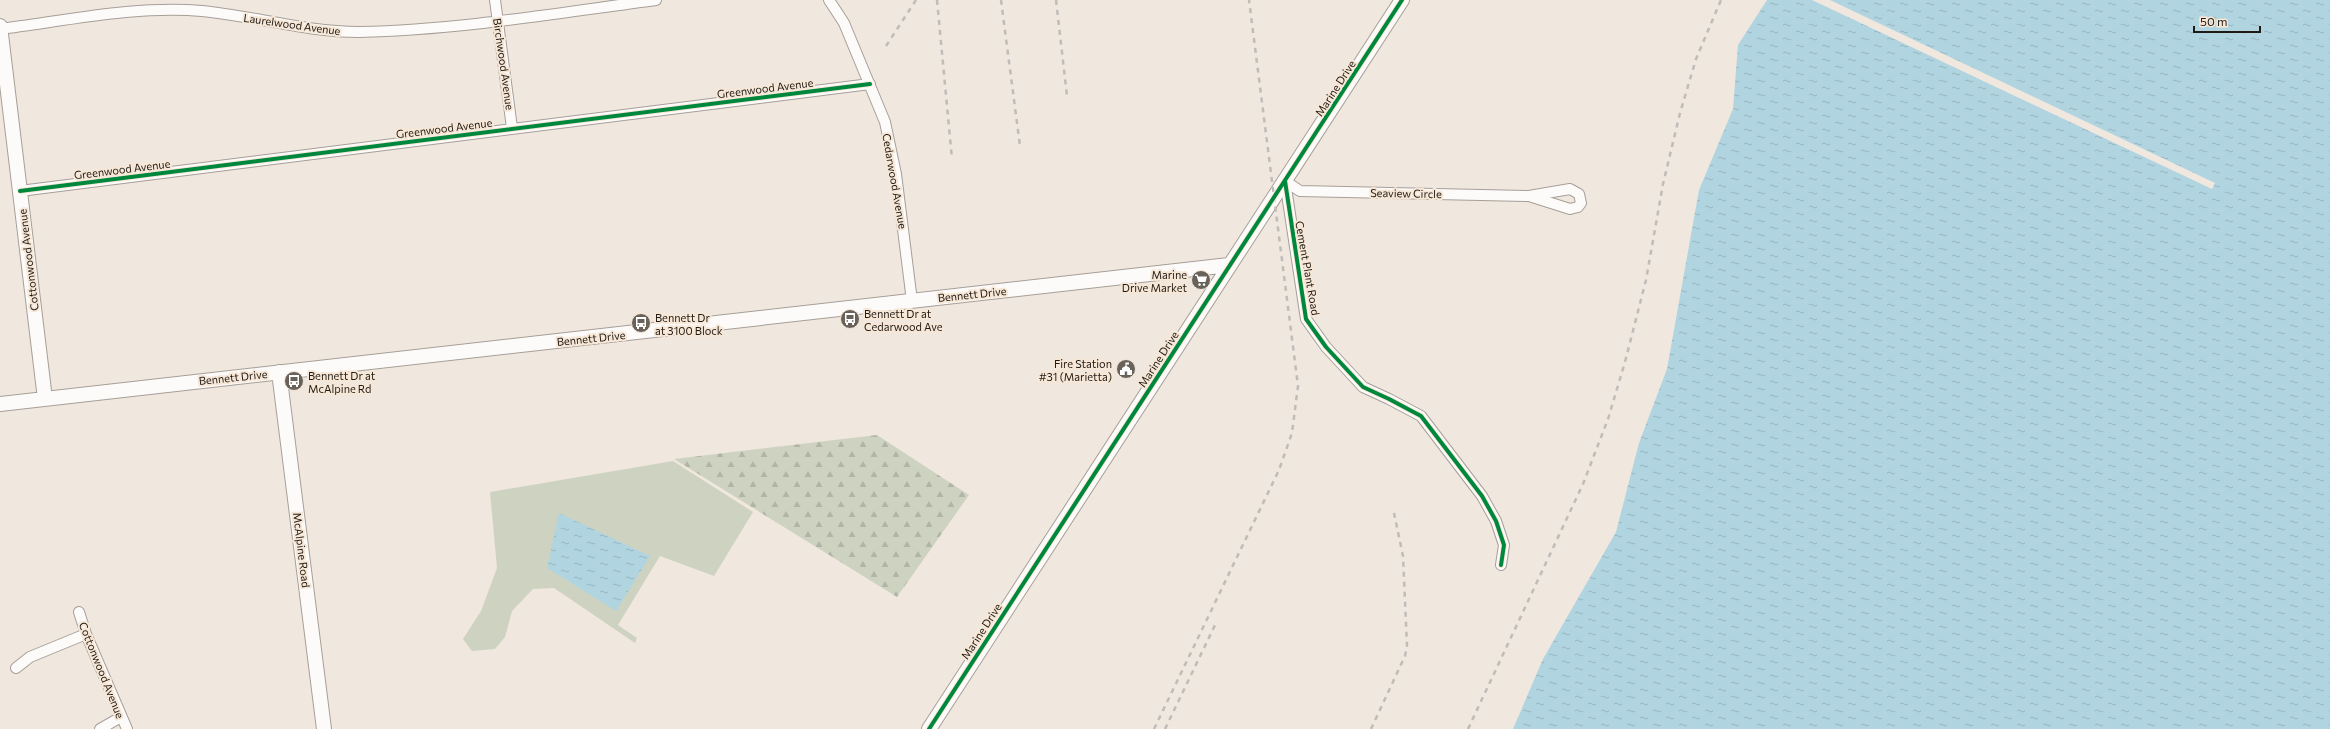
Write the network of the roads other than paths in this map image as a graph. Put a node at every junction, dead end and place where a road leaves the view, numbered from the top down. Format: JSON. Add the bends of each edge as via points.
{"nodes":[{"id":1,"x":495,"y":0,"type":"edge"},
{"id":2,"x":656,"y":0,"type":"edge"},
{"id":3,"x":829,"y":0,"type":"edge"},
{"id":4,"x":1402,"y":0,"type":"edge"},
{"id":5,"x":498,"y":20,"type":"junction"},
{"id":6,"x":0,"y":28,"type":"edge"},
{"id":7,"x":870,"y":84,"type":"junction"},
{"id":8,"x":512,"y":128,"type":"junction"},
{"id":9,"x":1285,"y":181,"type":"junction"},
{"id":10,"x":20,"y":191,"type":"junction"},
{"id":11,"x":1529,"y":196,"type":"dead end"},
{"id":12,"x":1229,"y":265,"type":"junction"},
{"id":13,"x":912,"y":301,"type":"junction"},
{"id":14,"x":279,"y":372,"type":"junction"},
{"id":15,"x":45,"y":399,"type":"junction"},
{"id":16,"x":0,"y":404,"type":"edge"},
{"id":17,"x":1501,"y":564,"type":"dead end"},
{"id":18,"x":79,"y":612,"type":"dead end"},
{"id":19,"x":86,"y":634,"type":"junction"},
{"id":20,"x":16,"y":668,"type":"dead end"},
{"id":21,"x":121,"y":716,"type":"junction"},
{"id":22,"x":100,"y":729,"type":"edge"},
{"id":23,"x":127,"y":729,"type":"edge"},
{"id":24,"x":324,"y":729,"type":"edge"},
{"id":25,"x":928,"y":729,"type":"edge"}],
"edges":[{"from":1,"to":5,"type":"street","name":"Birchwood Avenue"},
{"from":2,"to":5,"type":"street","name":"Laurelwood Avenue"},
{"from":3,"to":7,"type":"street","name":"Cedarwood Avenue","via":[[844,23]]},
{"from":4,"to":9,"type":"main road","name":"Marine Drive"},
{"from":5,"to":6,"type":"street","name":"Laurelwood Avenue","via":[[420,30],[358,32],[326,31],[201,11],[168,10]]},
{"from":5,"to":8,"type":"street","name":"Birchwood Avenue"},
{"from":6,"to":10,"type":"main road","name":"Cottonwood Avenue"},
{"from":7,"to":8,"type":"street","name":"Greenwood Avenue"},
{"from":7,"to":13,"type":"street","name":"Cedarwood Avenue","via":[[885,122],[896,174]]},
{"from":8,"to":10,"type":"street","name":"Greenwood Avenue"},
{"from":9,"to":11,"type":"street","name":"Seaview Circle","via":[[1300,191]]},
{"from":9,"to":12,"type":"main road","name":"Marine Drive"},
{"from":9,"to":17,"type":"street","name":"Cement Plant Road","via":[[1306,319],[1326,347],[1363,387],[1421,416],[1482,496],[1496,521],[1504,545]]},
{"from":10,"to":15,"type":"main road","name":"Cottonwood Avenue"},
{"from":12,"to":13,"type":"main road","name":"Bennett Drive"},
{"from":12,"to":25,"type":"main road","name":"Marine Drive"},
{"from":13,"to":14,"type":"main road","name":"Bennett Drive"},
{"from":14,"to":15,"type":"main road","name":"Bennett Drive"},
{"from":14,"to":24,"type":"main road","name":"McAlpine Road"},
{"from":15,"to":16,"type":"main road","name":"Bennett Drive"},
{"from":18,"to":19,"type":"street","name":"Cottonwood Avenue"},
{"from":19,"to":20,"type":"street","via":[[30,657]]},
{"from":19,"to":21,"type":"street","name":"Cottonwood Avenue"},
{"from":21,"to":22,"type":"street"},
{"from":21,"to":23,"type":"street","name":"Cottonwood Avenue"}]}
